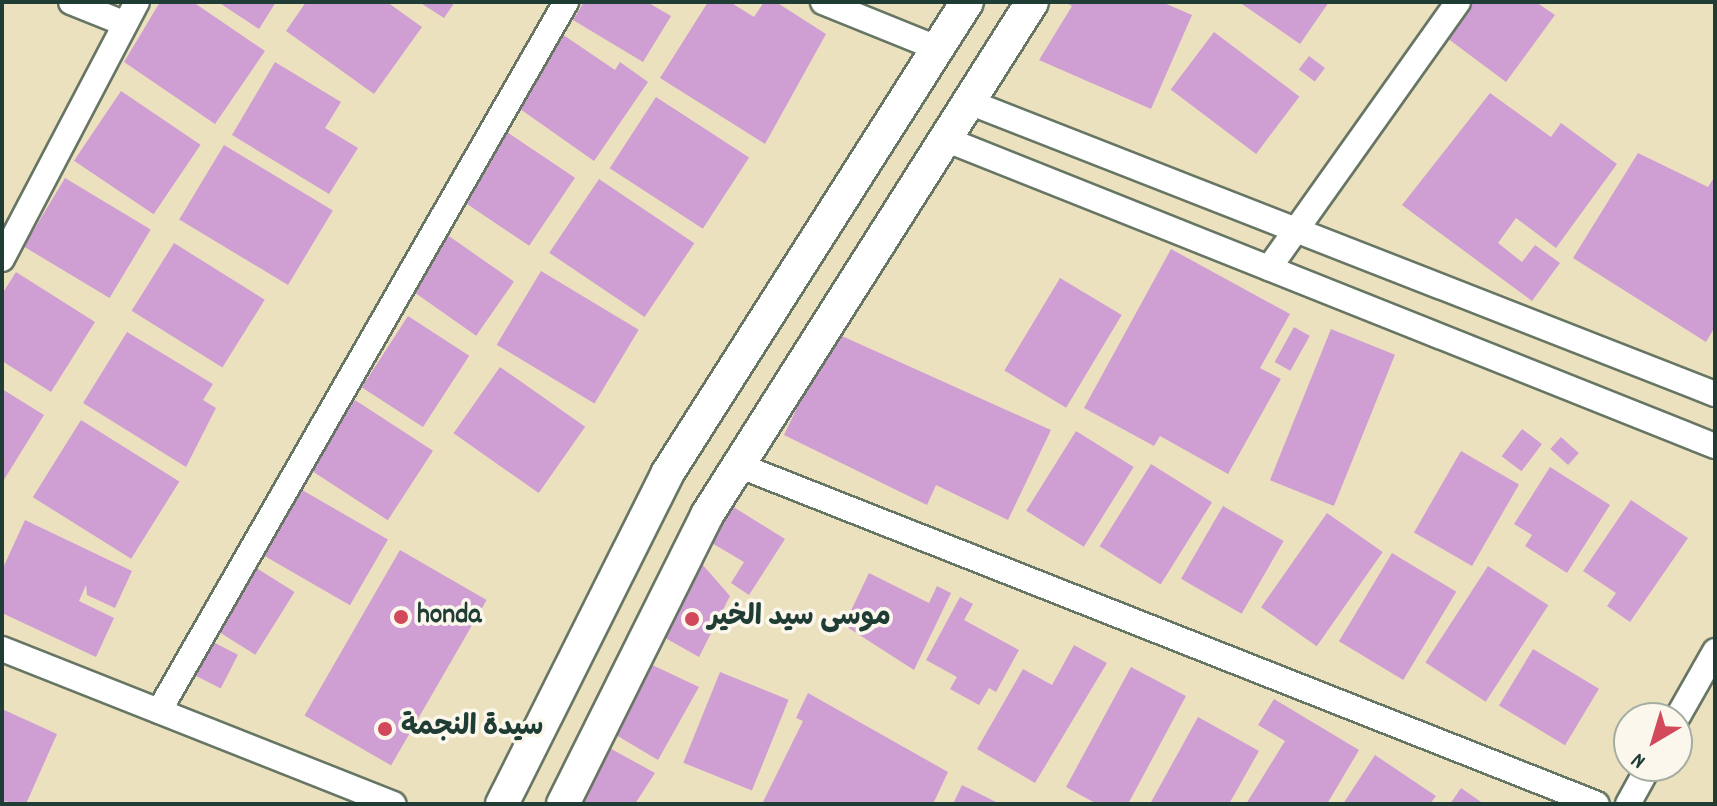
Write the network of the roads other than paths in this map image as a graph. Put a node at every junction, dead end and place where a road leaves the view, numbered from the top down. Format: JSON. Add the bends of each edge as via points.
{"nodes":[{"id":1,"x":71,"y":2,"type":"edge"},
{"id":2,"x":137,"y":2,"type":"edge"},
{"id":3,"x":566,"y":2,"type":"edge"},
{"id":4,"x":823,"y":2,"type":"edge"},
{"id":5,"x":1032,"y":2,"type":"edge"},
{"id":6,"x":1458,"y":2,"type":"edge"},
{"id":7,"x":962,"y":3,"type":"edge"},
{"id":8,"x":123,"y":23,"type":"junction"},
{"id":9,"x":937,"y":48,"type":"junction"},
{"id":10,"x":969,"y":102,"type":"junction"},
{"id":11,"x":945,"y":139,"type":"junction"},
{"id":12,"x":1296,"y":230,"type":"junction"},
{"id":13,"x":2,"y":259,"type":"edge"},
{"id":14,"x":1269,"y":268,"type":"junction"},
{"id":15,"x":1715,"y":394,"type":"edge"},
{"id":16,"x":1715,"y":446,"type":"edge"},
{"id":17,"x":738,"y":465,"type":"junction"},
{"id":18,"x":2,"y":649,"type":"edge"},
{"id":19,"x":1715,"y":651,"type":"edge"},
{"id":20,"x":1686,"y":702,"type":"edge"},
{"id":21,"x":159,"y":711,"type":"junction"},
{"id":22,"x":1640,"y":782,"type":"edge"},
{"id":23,"x":393,"y":804,"type":"edge"},
{"id":24,"x":502,"y":804,"type":"edge"},
{"id":25,"x":563,"y":804,"type":"edge"},
{"id":26,"x":1597,"y":804,"type":"edge"},
{"id":27,"x":1628,"y":804,"type":"edge"}],
"edges":[{"from":1,"to":8,"type":"street"},
{"from":2,"to":8,"type":"street"},
{"from":3,"to":21,"type":"street"},
{"from":4,"to":9,"type":"street"},
{"from":5,"to":10,"type":"main road"},
{"from":6,"to":12,"type":"street"},
{"from":7,"to":9,"type":"main road"},
{"from":8,"to":13,"type":"street"},
{"from":9,"to":24,"type":"main road","via":[[667,474]]},
{"from":10,"to":11,"type":"main road"},
{"from":10,"to":12,"type":"street"},
{"from":11,"to":14,"type":"street"},
{"from":11,"to":17,"type":"main road"},
{"from":12,"to":14,"type":"street"},
{"from":12,"to":15,"type":"street"},
{"from":14,"to":16,"type":"street"},
{"from":17,"to":25,"type":"main road"},
{"from":17,"to":26,"type":"street"},
{"from":18,"to":21,"type":"street"},
{"from":19,"to":20,"type":"street"},
{"from":21,"to":23,"type":"street"},
{"from":22,"to":27,"type":"street"}]}
